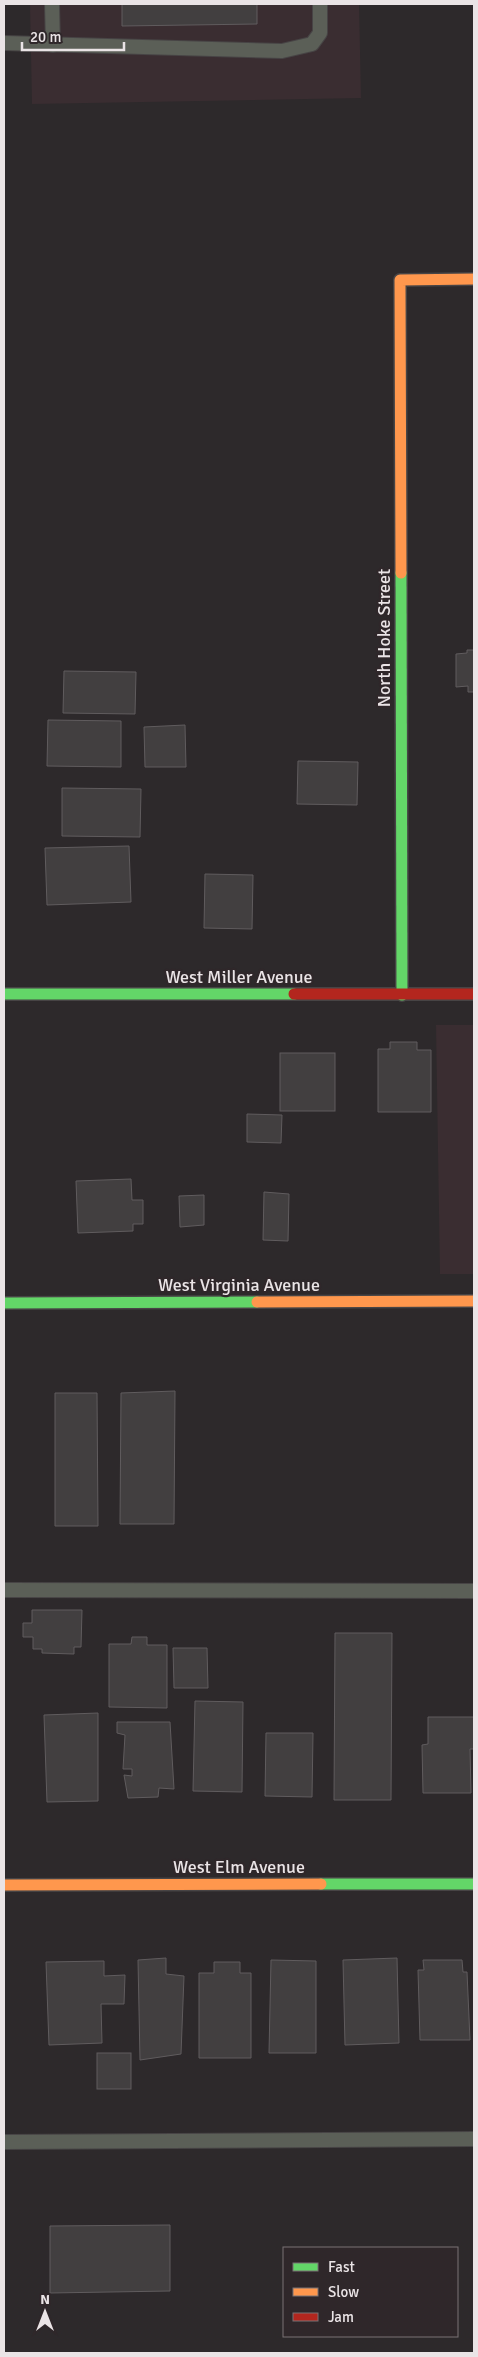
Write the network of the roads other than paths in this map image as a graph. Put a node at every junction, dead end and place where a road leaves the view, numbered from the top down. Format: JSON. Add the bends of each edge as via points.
{"nodes":[{"id":1,"x":52,"y":4,"type":"edge"},
{"id":2,"x":320,"y":4,"type":"edge"},
{"id":3,"x":4,"y":43,"type":"edge"},
{"id":4,"x":53,"y":45,"type":"junction"},
{"id":5,"x":474,"y":279,"type":"edge"},
{"id":6,"x":4,"y":994,"type":"edge"},
{"id":7,"x":474,"y":994,"type":"edge"},
{"id":8,"x":402,"y":995,"type":"junction"},
{"id":9,"x":474,"y":1301,"type":"edge"},
{"id":10,"x":4,"y":1303,"type":"edge"},
{"id":11,"x":4,"y":1590,"type":"edge"},
{"id":12,"x":474,"y":1591,"type":"edge"},
{"id":13,"x":4,"y":1884,"type":"edge"},
{"id":14,"x":474,"y":1884,"type":"edge"},
{"id":15,"x":474,"y":2139,"type":"edge"},
{"id":16,"x":4,"y":2142,"type":"edge"}],
"edges":[{"from":1,"to":4,"type":"lane"},
{"from":2,"to":4,"type":"lane","via":[[320,33],[312,44],[282,51]]},
{"from":3,"to":4,"type":"lane"},
{"from":5,"to":8,"type":"street","name":"North Hoke Street","via":[[400,280]]},
{"from":6,"to":8,"type":"street","name":"West Miller Avenue"},
{"from":7,"to":8,"type":"street","name":"West Miller Avenue"},
{"from":9,"to":10,"type":"street","name":"West Virginia Avenue"},
{"from":11,"to":12,"type":"lane"},
{"from":13,"to":14,"type":"street","name":"West Elm Avenue"},
{"from":15,"to":16,"type":"lane"}]}
